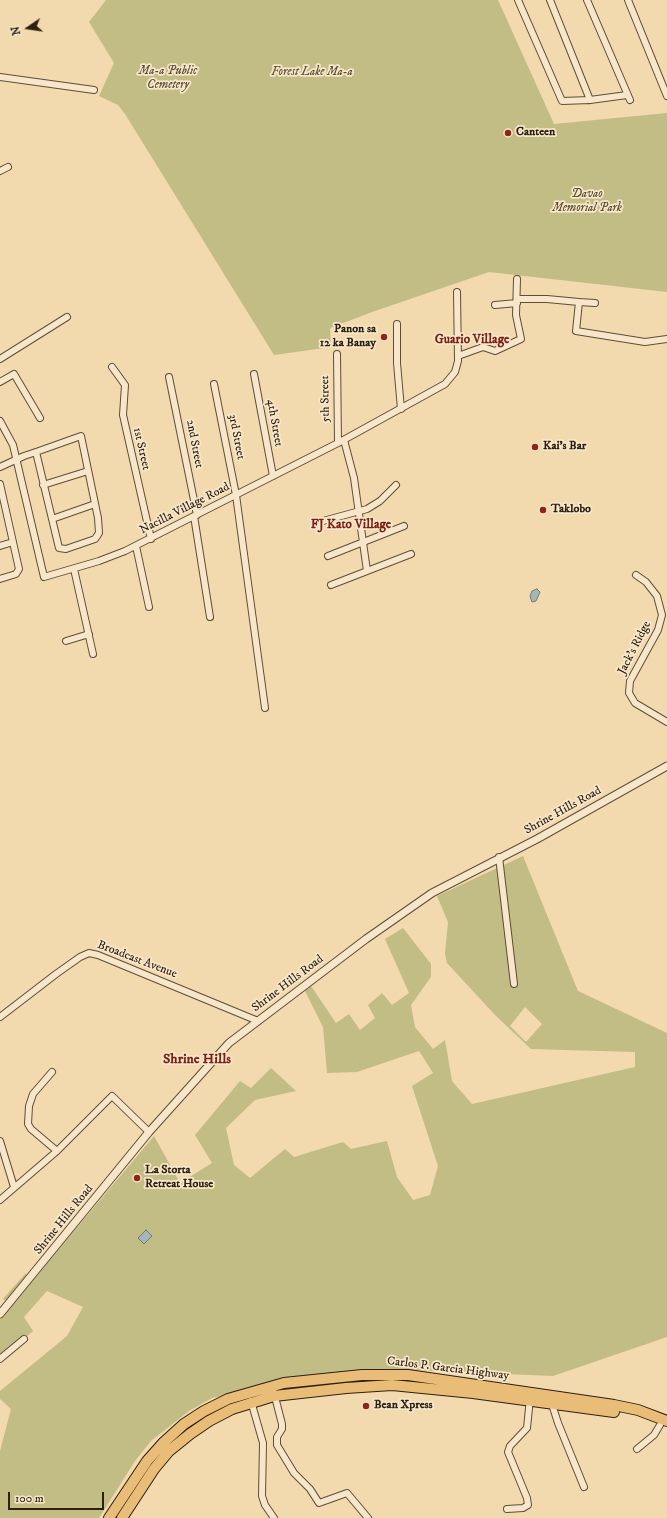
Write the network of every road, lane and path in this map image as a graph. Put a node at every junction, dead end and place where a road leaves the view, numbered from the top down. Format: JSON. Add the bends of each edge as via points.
{"nodes":[{"id":1,"x":518,"y":0,"type":"edge"},
{"id":2,"x":550,"y":0,"type":"edge"},
{"id":3,"x":587,"y":0,"type":"edge"},
{"id":4,"x":628,"y":0,"type":"edge"},
{"id":5,"x":0,"y":77,"type":"edge"},
{"id":6,"x":94,"y":90,"type":"dead end"},
{"id":7,"x":667,"y":96,"type":"edge"},
{"id":8,"x":590,"y":100,"type":"junction"},
{"id":9,"x":8,"y":167,"type":"dead end"},
{"id":10,"x":0,"y":171,"type":"edge"},
{"id":11,"x":517,"y":279,"type":"dead end"},
{"id":12,"x":457,"y":292,"type":"dead end"},
{"id":13,"x":517,"y":301,"type":"junction"},
{"id":14,"x":579,"y":302,"type":"junction"},
{"id":15,"x":595,"y":303,"type":"dead end"},
{"id":16,"x":495,"y":305,"type":"dead end"},
{"id":17,"x":67,"y":317,"type":"dead end"},
{"id":18,"x":397,"y":324,"type":"dead end"},
{"id":19,"x":667,"y":339,"type":"edge"},
{"id":20,"x":336,"y":354,"type":"dead end"},
{"id":21,"x":458,"y":356,"type":"junction"},
{"id":22,"x":0,"y":359,"type":"edge"},
{"id":23,"x":112,"y":368,"type":"dead end"},
{"id":24,"x":254,"y":374,"type":"dead end"},
{"id":25,"x":169,"y":377,"type":"dead end"},
{"id":26,"x":0,"y":382,"type":"edge"},
{"id":27,"x":214,"y":384,"type":"dead end"},
{"id":28,"x":401,"y":409,"type":"junction"},
{"id":29,"x":40,"y":418,"type":"dead end"},
{"id":30,"x":0,"y":420,"type":"edge"},
{"id":31,"x":341,"y":442,"type":"junction"},
{"id":32,"x":36,"y":452,"type":"junction"},
{"id":33,"x":16,"y":459,"type":"junction"},
{"id":34,"x":0,"y":467,"type":"edge"},
{"id":35,"x":88,"y":471,"type":"junction"},
{"id":36,"x":273,"y":476,"type":"junction"},
{"id":37,"x":0,"y":484,"type":"edge"},
{"id":38,"x":43,"y":485,"type":"junction"},
{"id":39,"x":396,"y":485,"type":"dead end"},
{"id":40,"x":236,"y":495,"type":"junction"},
{"id":41,"x":95,"y":504,"type":"junction"},
{"id":42,"x":3,"y":512,"type":"edge"},
{"id":43,"x":359,"y":512,"type":"junction"},
{"id":44,"x":196,"y":516,"type":"junction"},
{"id":45,"x":52,"y":519,"type":"junction"},
{"id":46,"x":323,"y":521,"type":"dead end"},
{"id":47,"x":404,"y":526,"type":"dead end"},
{"id":48,"x":151,"y":538,"type":"junction"},
{"id":49,"x":13,"y":542,"type":"junction"},
{"id":50,"x":363,"y":542,"type":"junction"},
{"id":51,"x":0,"y":546,"type":"edge"},
{"id":52,"x":136,"y":546,"type":"junction"},
{"id":53,"x":411,"y":554,"type":"dead end"},
{"id":54,"x":328,"y":556,"type":"dead end"},
{"id":55,"x":74,"y":568,"type":"junction"},
{"id":56,"x":367,"y":571,"type":"junction"},
{"id":57,"x":636,"y":575,"type":"dead end"},
{"id":58,"x":0,"y":579,"type":"edge"},
{"id":59,"x":331,"y":585,"type":"dead end"},
{"id":60,"x":149,"y":607,"type":"dead end"},
{"id":61,"x":210,"y":617,"type":"dead end"},
{"id":62,"x":89,"y":634,"type":"junction"},
{"id":63,"x":66,"y":641,"type":"dead end"},
{"id":64,"x":94,"y":654,"type":"dead end"},
{"id":65,"x":265,"y":708,"type":"dead end"},
{"id":66,"x":667,"y":722,"type":"edge"},
{"id":67,"x":667,"y":766,"type":"edge"},
{"id":68,"x":499,"y":858,"type":"junction"},
{"id":69,"x":514,"y":984,"type":"dead end"},
{"id":70,"x":0,"y":1017,"type":"edge"},
{"id":71,"x":258,"y":1021,"type":"junction"},
{"id":72,"x":52,"y":1072,"type":"dead end"},
{"id":73,"x":149,"y":1132,"type":"junction"},
{"id":74,"x":0,"y":1141,"type":"edge"},
{"id":75,"x":57,"y":1151,"type":"junction"},
{"id":76,"x":14,"y":1187,"type":"junction"},
{"id":77,"x":0,"y":1200,"type":"edge"},
{"id":78,"x":0,"y":1314,"type":"edge"},
{"id":79,"x":24,"y":1339,"type":"dead end"},
{"id":80,"x":0,"y":1359,"type":"edge"},
{"id":81,"x":272,"y":1386,"type":"junction"},
{"id":82,"x":249,"y":1392,"type":"junction"},
{"id":83,"x":274,"y":1396,"type":"junction"},
{"id":84,"x":530,"y":1396,"type":"junction"},
{"id":85,"x":551,"y":1399,"type":"junction"},
{"id":86,"x":252,"y":1402,"type":"junction"},
{"id":87,"x":665,"y":1425,"type":"edge"},
{"id":88,"x":637,"y":1449,"type":"dead end"},
{"id":89,"x":584,"y":1487,"type":"dead end"},
{"id":90,"x":507,"y":1509,"type":"dead end"},
{"id":91,"x":110,"y":1518,"type":"edge"},
{"id":92,"x":122,"y":1518,"type":"edge"},
{"id":93,"x":274,"y":1518,"type":"edge"},
{"id":94,"x":368,"y":1518,"type":"edge"}],
"edges":[{"from":1,"to":8,"type":"street","via":[[562,101]]},
{"from":2,"to":8,"type":"street"},
{"from":3,"to":8,"type":"street","via":[[629,97]]},
{"from":4,"to":7,"type":"street"},
{"from":5,"to":6,"type":"street"},
{"from":9,"to":10,"type":"street"},
{"from":11,"to":13,"type":"street"},
{"from":12,"to":21,"type":"street","name":"Nacilla Village Road"},
{"from":13,"to":14,"type":"street","via":[[547,299]]},
{"from":13,"to":16,"type":"street"},
{"from":13,"to":21,"type":"street","via":[[516,322],[521,339],[495,350],[483,347]]},
{"from":14,"to":15,"type":"street"},
{"from":14,"to":19,"type":"street","via":[[576,332],[645,342]]},
{"from":17,"to":22,"type":"street"},
{"from":18,"to":28,"type":"street"},
{"from":20,"to":31,"type":"street","name":"5th Street"},
{"from":21,"to":28,"type":"street","name":"Nacilla Village Road","via":[[455,372],[449,381]]},
{"from":23,"to":48,"type":"street","name":"1st Street","via":[[125,385],[122,415]]},
{"from":24,"to":36,"type":"street","name":"4th Street"},
{"from":25,"to":44,"type":"street","name":"2nd Street"},
{"from":26,"to":29,"type":"street","via":[[14,374]]},
{"from":27,"to":40,"type":"street","name":"3rd Street"},
{"from":28,"to":31,"type":"street","name":"Nacilla Village Road"},
{"from":30,"to":33,"type":"street","name":"Nacilla Village Road","via":[[11,440]]},
{"from":31,"to":36,"type":"street","name":"Nacilla Village Road"},
{"from":31,"to":43,"type":"street","name":"5th Street","via":[[353,473]]},
{"from":32,"to":33,"type":"street"},
{"from":32,"to":35,"type":"street","via":[[81,436]]},
{"from":32,"to":38,"type":"street"},
{"from":33,"to":34,"type":"street"},
{"from":33,"to":55,"type":"street","name":"Nacilla Village Road","via":[[44,577]]},
{"from":35,"to":38,"type":"street"},
{"from":35,"to":41,"type":"street"},
{"from":36,"to":40,"type":"street","name":"Nacilla Village Road"},
{"from":37,"to":42,"type":"street"},
{"from":38,"to":45,"type":"street"},
{"from":39,"to":43,"type":"street","via":[[373,506]]},
{"from":40,"to":44,"type":"street","name":"Nacilla Village Road"},
{"from":40,"to":65,"type":"street","name":"3rd Street"},
{"from":41,"to":45,"type":"street"},
{"from":41,"to":45,"type":"street","via":[[99,533],[95,539],[86,543],[61,549]]},
{"from":42,"to":49,"type":"street"},
{"from":43,"to":46,"type":"street"},
{"from":43,"to":50,"type":"street","name":"5th Street"},
{"from":44,"to":48,"type":"street","name":"Nacilla Village Road"},
{"from":44,"to":61,"type":"street","name":"2nd Street"},
{"from":47,"to":50,"type":"street"},
{"from":48,"to":52,"type":"street","name":"Nacilla Village Road"},
{"from":49,"to":51,"type":"street"},
{"from":49,"to":58,"type":"street","via":[[18,572]]},
{"from":50,"to":54,"type":"street"},
{"from":50,"to":56,"type":"street","name":"5th Street"},
{"from":52,"to":55,"type":"street","name":"Nacilla Village Road","via":[[114,556]]},
{"from":52,"to":60,"type":"street"},
{"from":53,"to":56,"type":"street"},
{"from":55,"to":62,"type":"street"},
{"from":56,"to":59,"type":"street"},
{"from":57,"to":66,"type":"street","name":"Jack's Ridge","via":[[646,582],[657,596],[662,615],[658,630],[630,681],[629,693],[635,703]]},
{"from":62,"to":63,"type":"street"},
{"from":62,"to":64,"type":"street"},
{"from":67,"to":68,"type":"street","name":"Shrine Hills Road"},
{"from":68,"to":69,"type":"street"},
{"from":68,"to":71,"type":"street","name":"Shrine Hills Road","via":[[454,880],[401,914]]},
{"from":70,"to":71,"type":"street","name":"Broadcast Avenue","via":[[56,974],[89,953]]},
{"from":71,"to":73,"type":"street","name":"Shrine Hills Road","via":[[229,1043],[209,1063]]},
{"from":72,"to":75,"type":"street","via":[[33,1094],[28,1124]]},
{"from":73,"to":75,"type":"street","via":[[112,1096]]},
{"from":73,"to":78,"type":"street","name":"Shrine Hills Road"},
{"from":74,"to":76,"type":"street"},
{"from":75,"to":76,"type":"street"},
{"from":76,"to":77,"type":"street"},
{"from":79,"to":80,"type":"street"},
{"from":81,"to":82,"type":"highway","name":"Carlos P. Garcia Highway"},
{"from":81,"to":83,"type":"street"},
{"from":81,"to":84,"type":"highway","name":"Carlos P. Garcia Highway","via":[[345,1376],[392,1374]]},
{"from":82,"to":86,"type":"street"},
{"from":82,"to":91,"type":"highway","name":"Carlos P. Garcia Highway","via":[[204,1411],[167,1439],[136,1476]]},
{"from":83,"to":84,"type":"highway","name":"Carlos P. Garcia Highway","via":[[392,1385]]},
{"from":83,"to":86,"type":"highway","name":"Carlos P. Garcia Highway"},
{"from":83,"to":94,"type":"street","via":[[282,1424],[276,1441],[294,1474],[310,1489],[319,1503],[348,1493]]},
{"from":84,"to":85,"type":"highway","name":"Carlos P. Garcia Highway"},
{"from":84,"to":90,"type":"street","via":[[527,1428],[510,1446],[508,1452],[528,1505],[523,1508]]},
{"from":85,"to":87,"type":"highway","name":"Carlos P. Garcia Highway","via":[[638,1410]]},
{"from":85,"to":89,"type":"street"},
{"from":86,"to":92,"type":"highway","name":"Carlos P. Garcia Highway","via":[[209,1421],[169,1451],[143,1484]]},
{"from":86,"to":93,"type":"street","via":[[263,1448],[262,1496]]},
{"from":87,"to":88,"type":"street"}]}
